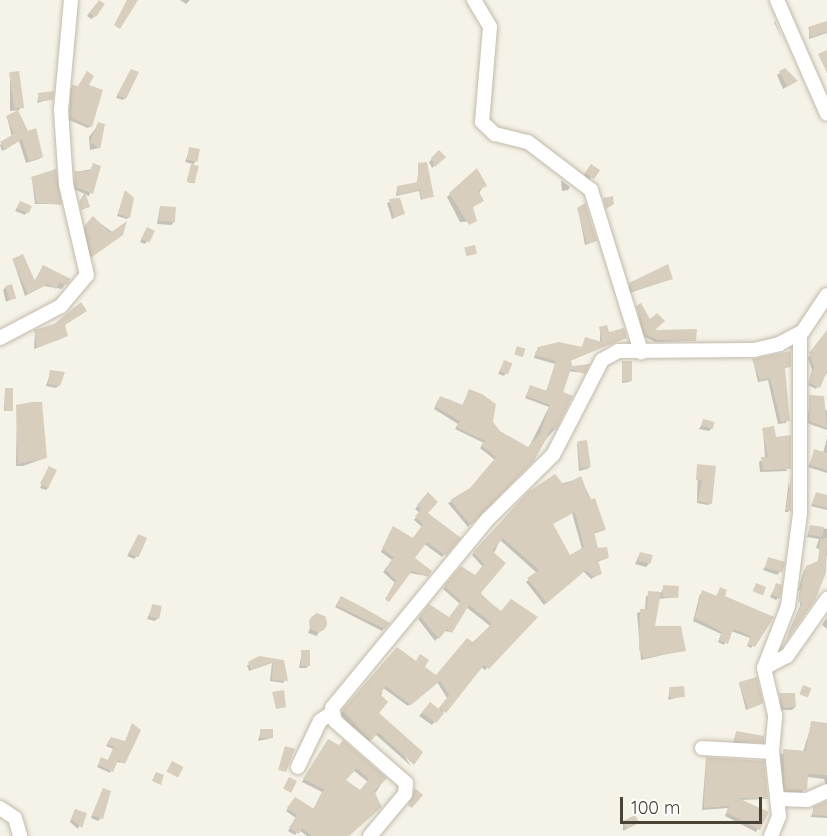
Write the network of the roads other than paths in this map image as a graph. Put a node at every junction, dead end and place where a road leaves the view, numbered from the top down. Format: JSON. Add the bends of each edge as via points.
{"nodes":[{"id":1,"x":71,"y":0,"type":"edge"},
{"id":2,"x":474,"y":0,"type":"edge"},
{"id":3,"x":777,"y":0,"type":"edge"},
{"id":4,"x":827,"y":114,"type":"edge"},
{"id":5,"x":827,"y":295,"type":"edge"},
{"id":6,"x":800,"y":334,"type":"junction"},
{"id":7,"x":0,"y":338,"type":"edge"},
{"id":8,"x":641,"y":352,"type":"junction"},
{"id":9,"x":827,"y":599,"type":"edge"},
{"id":10,"x":764,"y":668,"type":"junction"},
{"id":11,"x":330,"y":714,"type":"junction"},
{"id":12,"x":702,"y":748,"type":"dead end"},
{"id":13,"x":772,"y":752,"type":"junction"},
{"id":14,"x":298,"y":767,"type":"dead end"},
{"id":15,"x":827,"y":791,"type":"edge"},
{"id":16,"x":777,"y":799,"type":"junction"},
{"id":17,"x":0,"y":808,"type":"edge"},
{"id":18,"x":20,"y":836,"type":"edge"},
{"id":19,"x":370,"y":836,"type":"edge"},
{"id":20,"x":771,"y":836,"type":"edge"}],
"edges":[{"from":1,"to":7,"type":"street","via":[[62,75],[66,184],[87,276],[61,306]]},
{"from":2,"to":8,"type":"street","via":[[490,27],[482,122],[495,134],[528,142],[591,189]]},
{"from":3,"to":4,"type":"street"},
{"from":5,"to":6,"type":"street"},
{"from":6,"to":8,"type":"street","via":[[754,350]]},
{"from":6,"to":10,"type":"street","via":[[800,513],[788,606]]},
{"from":8,"to":11,"type":"street","via":[[618,351],[602,360],[553,455],[488,519]]},
{"from":9,"to":10,"type":"street","via":[[787,656]]},
{"from":10,"to":13,"type":"street","via":[[775,715]]},
{"from":11,"to":14,"type":"street","via":[[320,721]]},
{"from":11,"to":19,"type":"street","via":[[406,783],[405,794]]},
{"from":12,"to":13,"type":"street"},
{"from":13,"to":16,"type":"street"},
{"from":15,"to":16,"type":"street","via":[[807,800]]},
{"from":16,"to":20,"type":"street","via":[[779,816]]},
{"from":17,"to":18,"type":"street","via":[[15,818]]}]}
